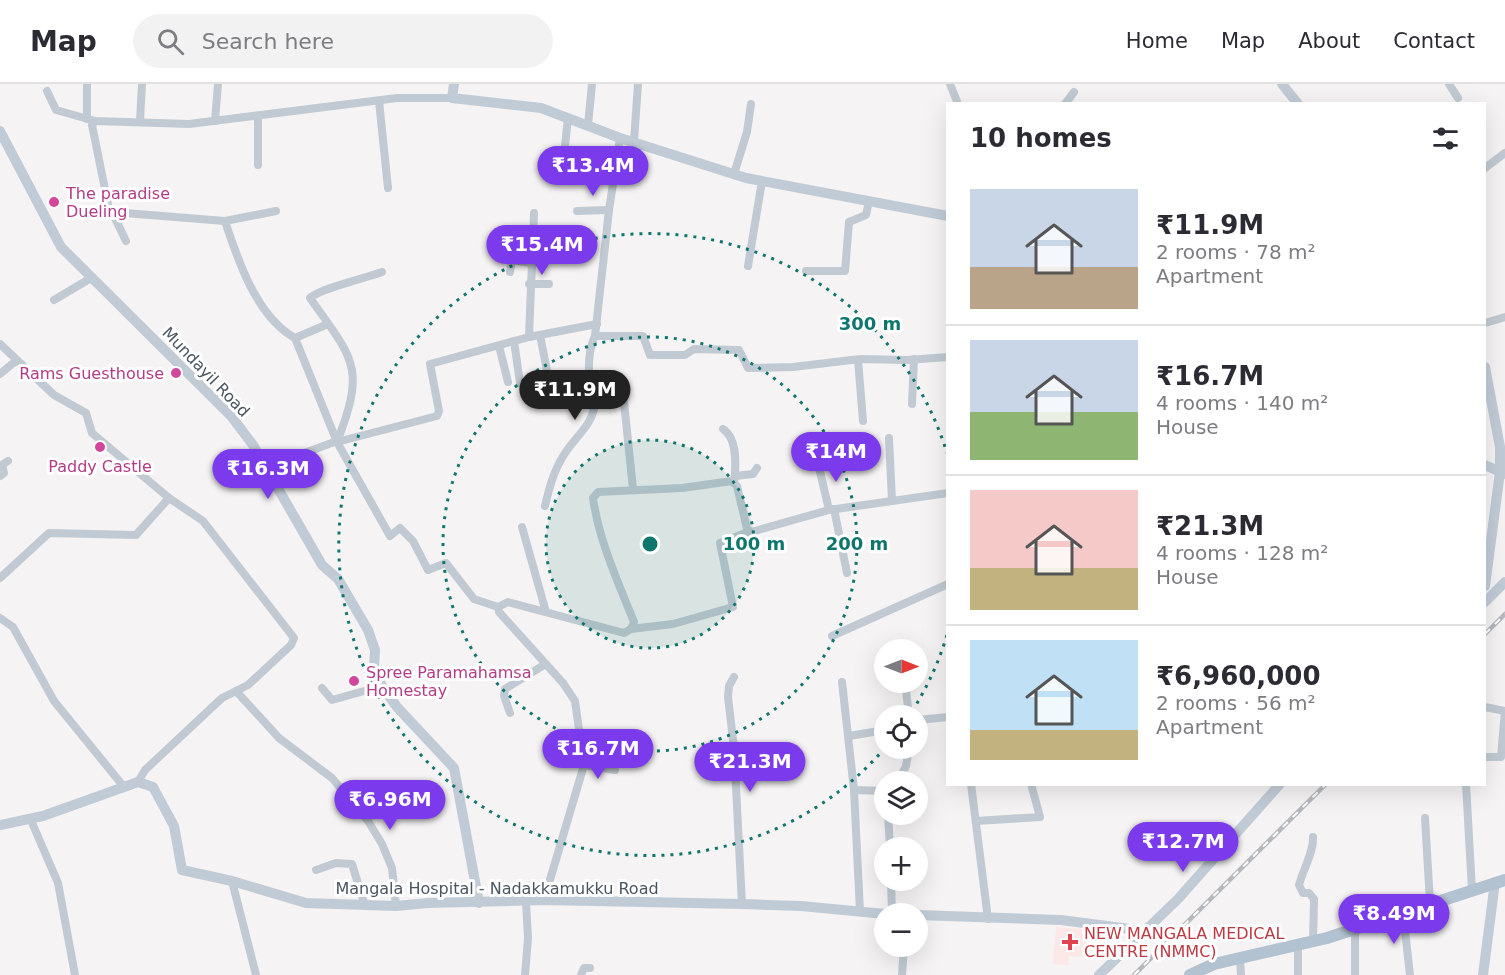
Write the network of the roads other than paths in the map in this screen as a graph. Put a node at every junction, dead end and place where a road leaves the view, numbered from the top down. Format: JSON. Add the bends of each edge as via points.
{"nodes":[{"id":1,"x":87,"y":84,"type":"edge"},
{"id":2,"x":142,"y":84,"type":"edge"},
{"id":3,"x":218,"y":84,"type":"edge"},
{"id":4,"x":454,"y":84,"type":"edge"},
{"id":5,"x":592,"y":84,"type":"edge"},
{"id":6,"x":638,"y":84,"type":"edge"},
{"id":7,"x":950,"y":84,"type":"edge"},
{"id":8,"x":1282,"y":84,"type":"edge"},
{"id":9,"x":1449,"y":84,"type":"edge"},
{"id":10,"x":46,"y":91,"type":"dead end"},
{"id":11,"x":1074,"y":92,"type":"dead end"},
{"id":12,"x":452,"y":98,"type":"junction"},
{"id":13,"x":1458,"y":98,"type":"dead end"},
{"id":14,"x":379,"y":101,"type":"junction"},
{"id":15,"x":957,"y":102,"type":"edge"},
{"id":16,"x":1066,"y":102,"type":"edge"},
{"id":17,"x":1296,"y":102,"type":"edge"},
{"id":18,"x":751,"y":104,"type":"dead end"},
{"id":19,"x":258,"y":117,"type":"junction"},
{"id":20,"x":568,"y":118,"type":"junction"},
{"id":21,"x":91,"y":120,"type":"junction"},
{"id":22,"x":141,"y":121,"type":"junction"},
{"id":23,"x":215,"y":121,"type":"junction"},
{"id":24,"x":588,"y":124,"type":"junction"},
{"id":25,"x":0,"y":131,"type":"edge"},
{"id":26,"x":620,"y":138,"type":"junction"},
{"id":27,"x":634,"y":141,"type":"junction"},
{"id":28,"x":1505,"y":153,"type":"edge"},
{"id":29,"x":564,"y":155,"type":"dead end"},
{"id":30,"x":258,"y":165,"type":"dead end"},
{"id":31,"x":1486,"y":167,"type":"edge"},
{"id":32,"x":734,"y":174,"type":"junction"},
{"id":33,"x":762,"y":181,"type":"junction"},
{"id":34,"x":388,"y":188,"type":"dead end"},
{"id":35,"x":869,"y":201,"type":"junction"},
{"id":36,"x":609,"y":210,"type":"junction"},
{"id":37,"x":577,"y":211,"type":"dead end"},
{"id":38,"x":112,"y":212,"type":"junction"},
{"id":39,"x":276,"y":212,"type":"dead end"},
{"id":40,"x":534,"y":213,"type":"dead end"},
{"id":41,"x":946,"y":216,"type":"edge"},
{"id":42,"x":225,"y":221,"type":"junction"},
{"id":43,"x":126,"y":241,"type":"dead end"},
{"id":44,"x":530,"y":263,"type":"junction"},
{"id":45,"x":748,"y":266,"type":"dead end"},
{"id":46,"x":806,"y":271,"type":"dead end"},
{"id":47,"x":382,"y":272,"type":"dead end"},
{"id":48,"x":510,"y":272,"type":"dead end"},
{"id":49,"x":91,"y":278,"type":"junction"},
{"id":50,"x":529,"y":284,"type":"junction"},
{"id":51,"x":549,"y":284,"type":"dead end"},
{"id":52,"x":54,"y":300,"type":"dead end"},
{"id":53,"x":1505,"y":317,"type":"edge"},
{"id":54,"x":1486,"y":323,"type":"edge"},
{"id":55,"x":328,"y":324,"type":"junction"},
{"id":56,"x":597,"y":324,"type":"junction"},
{"id":57,"x":540,"y":335,"type":"junction"},
{"id":58,"x":596,"y":336,"type":"junction"},
{"id":59,"x":529,"y":337,"type":"junction"},
{"id":60,"x":296,"y":338,"type":"junction"},
{"id":61,"x":514,"y":341,"type":"junction"},
{"id":62,"x":0,"y":344,"type":"edge"},
{"id":63,"x":499,"y":346,"type":"junction"},
{"id":64,"x":946,"y":357,"type":"edge"},
{"id":65,"x":914,"y":359,"type":"junction"},
{"id":66,"x":17,"y":360,"type":"junction"},
{"id":67,"x":858,"y":360,"type":"junction"},
{"id":68,"x":1486,"y":373,"type":"edge"},
{"id":69,"x":0,"y":374,"type":"edge"},
{"id":70,"x":508,"y":382,"type":"dead end"},
{"id":71,"x":520,"y":383,"type":"dead end"},
{"id":72,"x":622,"y":383,"type":"dead end"},
{"id":73,"x":550,"y":386,"type":"dead end"},
{"id":74,"x":912,"y":404,"type":"dead end"},
{"id":75,"x":863,"y":422,"type":"dead end"},
{"id":76,"x":1501,"y":428,"type":"edge"},
{"id":77,"x":723,"y":429,"type":"dead end"},
{"id":78,"x":889,"y":438,"type":"dead end"},
{"id":79,"x":337,"y":441,"type":"junction"},
{"id":80,"x":8,"y":461,"type":"dead end"},
{"id":81,"x":818,"y":463,"type":"dead end"},
{"id":82,"x":1486,"y":465,"type":"edge"},
{"id":83,"x":266,"y":467,"type":"junction"},
{"id":84,"x":757,"y":468,"type":"dead end"},
{"id":85,"x":1503,"y":473,"type":"edge"},
{"id":86,"x":0,"y":476,"type":"edge"},
{"id":87,"x":735,"y":479,"type":"junction"},
{"id":88,"x":633,"y":489,"type":"junction"},
{"id":89,"x":946,"y":493,"type":"edge"},
{"id":90,"x":170,"y":498,"type":"junction"},
{"id":91,"x":892,"y":501,"type":"junction"},
{"id":92,"x":545,"y":506,"type":"dead end"},
{"id":93,"x":831,"y":509,"type":"junction"},
{"id":94,"x":522,"y":526,"type":"dead end"},
{"id":95,"x":748,"y":532,"type":"junction"},
{"id":96,"x":847,"y":573,"type":"dead end"},
{"id":97,"x":0,"y":578,"type":"edge"},
{"id":98,"x":1486,"y":580,"type":"edge"},
{"id":99,"x":1505,"y":582,"type":"edge"},
{"id":100,"x":946,"y":585,"type":"edge"},
{"id":101,"x":1486,"y":601,"type":"edge"},
{"id":102,"x":498,"y":607,"type":"junction"},
{"id":103,"x":546,"y":612,"type":"junction"},
{"id":104,"x":0,"y":618,"type":"edge"},
{"id":105,"x":631,"y":629,"type":"junction"},
{"id":106,"x":832,"y":636,"type":"dead end"},
{"id":107,"x":544,"y":665,"type":"junction"},
{"id":108,"x":734,"y":677,"type":"dead end"},
{"id":109,"x":842,"y":682,"type":"dead end"},
{"id":110,"x":382,"y":686,"type":"junction"},
{"id":111,"x":322,"y":688,"type":"dead end"},
{"id":112,"x":236,"y":691,"type":"junction"},
{"id":113,"x":1486,"y":707,"type":"edge"},
{"id":114,"x":1505,"y":711,"type":"edge"},
{"id":115,"x":510,"y":713,"type":"dead end"},
{"id":116,"x":946,"y":717,"type":"edge"},
{"id":117,"x":928,"y":719,"type":"edge"},
{"id":118,"x":874,"y":732,"type":"edge"},
{"id":119,"x":849,"y":736,"type":"junction"},
{"id":120,"x":582,"y":749,"type":"junction"},
{"id":121,"x":622,"y":751,"type":"dead end"},
{"id":122,"x":1486,"y":757,"type":"edge"},
{"id":123,"x":585,"y":765,"type":"junction"},
{"id":124,"x":615,"y":770,"type":"dead end"},
{"id":125,"x":138,"y":782,"type":"junction"},
{"id":126,"x":971,"y":786,"type":"edge"},
{"id":127,"x":1032,"y":786,"type":"edge"},
{"id":128,"x":1278,"y":786,"type":"edge"},
{"id":129,"x":1466,"y":786,"type":"edge"},
{"id":130,"x":124,"y":787,"type":"junction"},
{"id":131,"x":854,"y":790,"type":"junction"},
{"id":132,"x":874,"y":791,"type":"edge"},
{"id":133,"x":30,"y":818,"type":"junction"},
{"id":134,"x":1425,"y":818,"type":"dead end"},
{"id":135,"x":976,"y":821,"type":"junction"},
{"id":136,"x":0,"y":825,"type":"edge"},
{"id":137,"x":1313,"y":837,"type":"dead end"},
{"id":138,"x":316,"y":870,"type":"dead end"},
{"id":139,"x":232,"y":881,"type":"junction"},
{"id":140,"x":1500,"y":881,"type":"edge"},
{"id":141,"x":1472,"y":890,"type":"junction"},
{"id":142,"x":544,"y":900,"type":"junction"},
{"id":143,"x":526,"y":902,"type":"junction"},
{"id":144,"x":478,"y":903,"type":"junction"},
{"id":145,"x":1430,"y":903,"type":"junction"},
{"id":146,"x":742,"y":904,"type":"junction"},
{"id":147,"x":365,"y":906,"type":"junction"},
{"id":148,"x":396,"y":906,"type":"junction"},
{"id":149,"x":860,"y":912,"type":"junction"},
{"id":150,"x":874,"y":913,"type":"edge"},
{"id":151,"x":1403,"y":913,"type":"junction"},
{"id":152,"x":928,"y":916,"type":"edge"},
{"id":153,"x":988,"y":919,"type":"junction"},
{"id":154,"x":1354,"y":928,"type":"junction"},
{"id":155,"x":1140,"y":933,"type":"junction"},
{"id":156,"x":1313,"y":942,"type":"junction"},
{"id":157,"x":1298,"y":946,"type":"junction"},
{"id":158,"x":903,"y":957,"type":"edge"},
{"id":159,"x":1240,"y":958,"type":"junction"},
{"id":160,"x":590,"y":968,"type":"dead end"},
{"id":161,"x":75,"y":975,"type":"edge"},
{"id":162,"x":256,"y":975,"type":"edge"},
{"id":163,"x":525,"y":975,"type":"edge"},
{"id":164,"x":581,"y":975,"type":"edge"},
{"id":165,"x":902,"y":975,"type":"edge"},
{"id":166,"x":1099,"y":975,"type":"edge"},
{"id":167,"x":1190,"y":975,"type":"edge"},
{"id":168,"x":1242,"y":975,"type":"edge"},
{"id":169,"x":1299,"y":975,"type":"edge"},
{"id":170,"x":1356,"y":975,"type":"edge"},
{"id":171,"x":1410,"y":975,"type":"edge"},
{"id":172,"x":1483,"y":975,"type":"edge"}],
"edges":[{"from":1,"to":21,"type":"street"},
{"from":2,"to":22,"type":"street"},
{"from":3,"to":23,"type":"street"},
{"from":4,"to":12,"type":"main road"},
{"from":5,"to":24,"type":"street"},
{"from":6,"to":27,"type":"street"},
{"from":7,"to":15,"type":"street"},
{"from":8,"to":17,"type":"main road"},
{"from":9,"to":13,"type":"street"},
{"from":10,"to":21,"type":"street","via":[[56,110]]},
{"from":11,"to":16,"type":"street"},
{"from":12,"to":14,"type":"street"},
{"from":12,"to":20,"type":"main road","via":[[541,108]]},
{"from":14,"to":19,"type":"street"},
{"from":14,"to":34,"type":"street"},
{"from":18,"to":32,"type":"street"},
{"from":19,"to":23,"type":"street"},
{"from":19,"to":30,"type":"street"},
{"from":20,"to":24,"type":"main road"},
{"from":20,"to":29,"type":"street"},
{"from":21,"to":22,"type":"street"},
{"from":21,"to":38,"type":"street"},
{"from":22,"to":23,"type":"street"},
{"from":24,"to":26,"type":"main road"},
{"from":25,"to":49,"type":"main road","name":"Mundayil Road","via":[[61,248]]},
{"from":26,"to":27,"type":"main road"},
{"from":26,"to":36,"type":"street"},
{"from":27,"to":32,"type":"main road"},
{"from":28,"to":31,"type":"street"},
{"from":32,"to":33,"type":"main road"},
{"from":33,"to":35,"type":"main road"},
{"from":33,"to":45,"type":"street"},
{"from":35,"to":41,"type":"main road"},
{"from":35,"to":46,"type":"street","via":[[864,217],[849,222],[845,271]]},
{"from":36,"to":37,"type":"street"},
{"from":36,"to":56,"type":"street"},
{"from":38,"to":42,"type":"street"},
{"from":38,"to":43,"type":"street"},
{"from":39,"to":42,"type":"street"},
{"from":40,"to":44,"type":"street"},
{"from":42,"to":60,"type":"street","via":[[239,264],[254,293],[284,332]]},
{"from":44,"to":48,"type":"street","via":[[512,260]]},
{"from":44,"to":50,"type":"street"},
{"from":47,"to":55,"type":"street","via":[[315,292],[310,298]]},
{"from":49,"to":52,"type":"street"},
{"from":49,"to":83,"type":"main road","name":"Mundayil Road","via":[[231,416]]},
{"from":50,"to":51,"type":"street"},
{"from":50,"to":59,"type":"street"},
{"from":53,"to":54,"type":"street"},
{"from":55,"to":60,"type":"street"},
{"from":55,"to":79,"type":"street","via":[[346,349],[354,373],[349,412]]},
{"from":56,"to":57,"type":"street"},
{"from":56,"to":58,"type":"street"},
{"from":57,"to":59,"type":"street"},
{"from":57,"to":73,"type":"street"},
{"from":58,"to":67,"type":"street","via":[[643,336],[650,355],[685,356],[694,349],[739,350],[748,368]]},
{"from":58,"to":92,"type":"street","via":[[591,345],[595,404],[590,423],[562,456]]},
{"from":59,"to":61,"type":"street"},
{"from":60,"to":79,"type":"street"},
{"from":61,"to":63,"type":"street"},
{"from":61,"to":71,"type":"street"},
{"from":62,"to":66,"type":"street"},
{"from":63,"to":70,"type":"street"},
{"from":63,"to":79,"type":"street","via":[[430,364],[437,416]]},
{"from":64,"to":65,"type":"street"},
{"from":65,"to":67,"type":"street"},
{"from":65,"to":74,"type":"street"},
{"from":66,"to":69,"type":"street"},
{"from":66,"to":90,"type":"street","via":[[54,394],[86,413],[92,433]]},
{"from":67,"to":75,"type":"street"},
{"from":68,"to":76,"type":"main road"},
{"from":72,"to":88,"type":"street"},
{"from":76,"to":85,"type":"main road"},
{"from":77,"to":87,"type":"street","via":[[731,438]]},
{"from":78,"to":91,"type":"street"},
{"from":79,"to":83,"type":"street"},
{"from":79,"to":102,"type":"street","via":[[390,536],[400,528],[413,541],[428,570],[446,563],[474,599]]},
{"from":80,"to":86,"type":"street","via":[[2,465],[4,473]]},
{"from":81,"to":93,"type":"street"},
{"from":82,"to":85,"type":"main road"},
{"from":83,"to":110,"type":"main road","name":"Mundayil Road","via":[[322,565],[338,579],[368,630],[375,650],[374,668]]},
{"from":84,"to":87,"type":"street","via":[[753,474]]},
{"from":85,"to":98,"type":"main road"},
{"from":87,"to":88,"type":"street"},
{"from":87,"to":95,"type":"street"},
{"from":88,"to":105,"type":"street","via":[[598,492],[593,498],[603,542],[634,622]]},
{"from":89,"to":91,"type":"street"},
{"from":90,"to":97,"type":"street","via":[[136,535],[49,533]]},
{"from":90,"to":112,"type":"street","via":[[203,521],[294,638],[255,678]]},
{"from":91,"to":93,"type":"street"},
{"from":93,"to":95,"type":"street"},
{"from":93,"to":96,"type":"street"},
{"from":94,"to":103,"type":"street"},
{"from":95,"to":105,"type":"street","via":[[720,543],[733,607],[673,624]]},
{"from":99,"to":101,"type":"main road"},
{"from":100,"to":106,"type":"street"},
{"from":102,"to":103,"type":"street","via":[[508,602]]},
{"from":102,"to":107,"type":"street"},
{"from":103,"to":105,"type":"street","via":[[624,633]]},
{"from":104,"to":130,"type":"street","via":[[14,627],[54,701]]},
{"from":107,"to":115,"type":"street","via":[[506,689],[504,696]]},
{"from":107,"to":120,"type":"street","via":[[575,701]]},
{"from":108,"to":146,"type":"street","via":[[728,697]]},
{"from":109,"to":119,"type":"street"},
{"from":110,"to":111,"type":"street","via":[[332,700]]},
{"from":110,"to":144,"type":"main road","name":"Mundayil Road","via":[[454,768]]},
{"from":112,"to":125,"type":"street","via":[[222,698],[145,770]]},
{"from":112,"to":148,"type":"street","via":[[279,738],[332,778],[368,821],[392,868]]},
{"from":113,"to":114,"type":"street"},
{"from":114,"to":122,"type":"street","via":[[1501,757]]},
{"from":116,"to":117,"type":"street"},
{"from":118,"to":119,"type":"street"},
{"from":119,"to":131,"type":"street"},
{"from":120,"to":121,"type":"street"},
{"from":120,"to":123,"type":"street"},
{"from":123,"to":124,"type":"street"},
{"from":123,"to":142,"type":"street"},
{"from":125,"to":130,"type":"main road"},
{"from":125,"to":139,"type":"main road","name":"Mangala Hospital - Nadakkamukku Road","via":[[153,787],[174,826],[182,870]]},
{"from":126,"to":135,"type":"street"},
{"from":127,"to":135,"type":"street","via":[[1040,817]]},
{"from":128,"to":155,"type":"main road","via":[[1178,899]]},
{"from":129,"to":141,"type":"street"},
{"from":130,"to":133,"type":"main road"},
{"from":131,"to":132,"type":"street"},
{"from":131,"to":149,"type":"street"},
{"from":133,"to":136,"type":"main road"},
{"from":133,"to":161,"type":"street","via":[[58,883]]},
{"from":134,"to":145,"type":"street"},
{"from":135,"to":153,"type":"street"},
{"from":137,"to":156,"type":"street","via":[[1313,848],[1306,858],[1299,885],[1303,893],[1314,899]]},
{"from":138,"to":147,"type":"street","via":[[336,863],[352,864]]},
{"from":139,"to":147,"type":"main road","name":"Mangala Hospital - Nadakkamukku Road","via":[[297,902]]},
{"from":139,"to":162,"type":"street"},
{"from":140,"to":141,"type":"main road"},
{"from":140,"to":172,"type":"main road"},
{"from":141,"to":145,"type":"main road"},
{"from":142,"to":143,"type":"main road","name":"Mangala Hospital - Nadakkamukku Road"},
{"from":142,"to":146,"type":"main road","name":"Mangala Hospital - Nadakkamukku Road"},
{"from":143,"to":144,"type":"main road","name":"Mangala Hospital - Nadakkamukku Road"},
{"from":143,"to":163,"type":"street"},
{"from":144,"to":148,"type":"main road","name":"Mangala Hospital - Nadakkamukku Road"},
{"from":145,"to":151,"type":"main road"},
{"from":146,"to":149,"type":"main road","name":"Mangala Hospital - Nadakkamukku Road"},
{"from":147,"to":148,"type":"main road","name":"Mangala Hospital - Nadakkamukku Road"},
{"from":149,"to":150,"type":"main road","name":"Mangala Hospital - Nadakkamukku Road"},
{"from":151,"to":154,"type":"main road"},
{"from":151,"to":171,"type":"street"},
{"from":152,"to":153,"type":"main road"},
{"from":153,"to":155,"type":"main road","via":[[1062,920]]},
{"from":154,"to":156,"type":"main road"},
{"from":154,"to":170,"type":"street"},
{"from":155,"to":166,"type":"main road"},
{"from":156,"to":157,"type":"main road"},
{"from":157,"to":159,"type":"main road"},
{"from":157,"to":169,"type":"street"},
{"from":158,"to":165,"type":"street"},
{"from":159,"to":167,"type":"main road"},
{"from":159,"to":168,"type":"street"},
{"from":160,"to":164,"type":"street","via":[[585,968]]}]}
